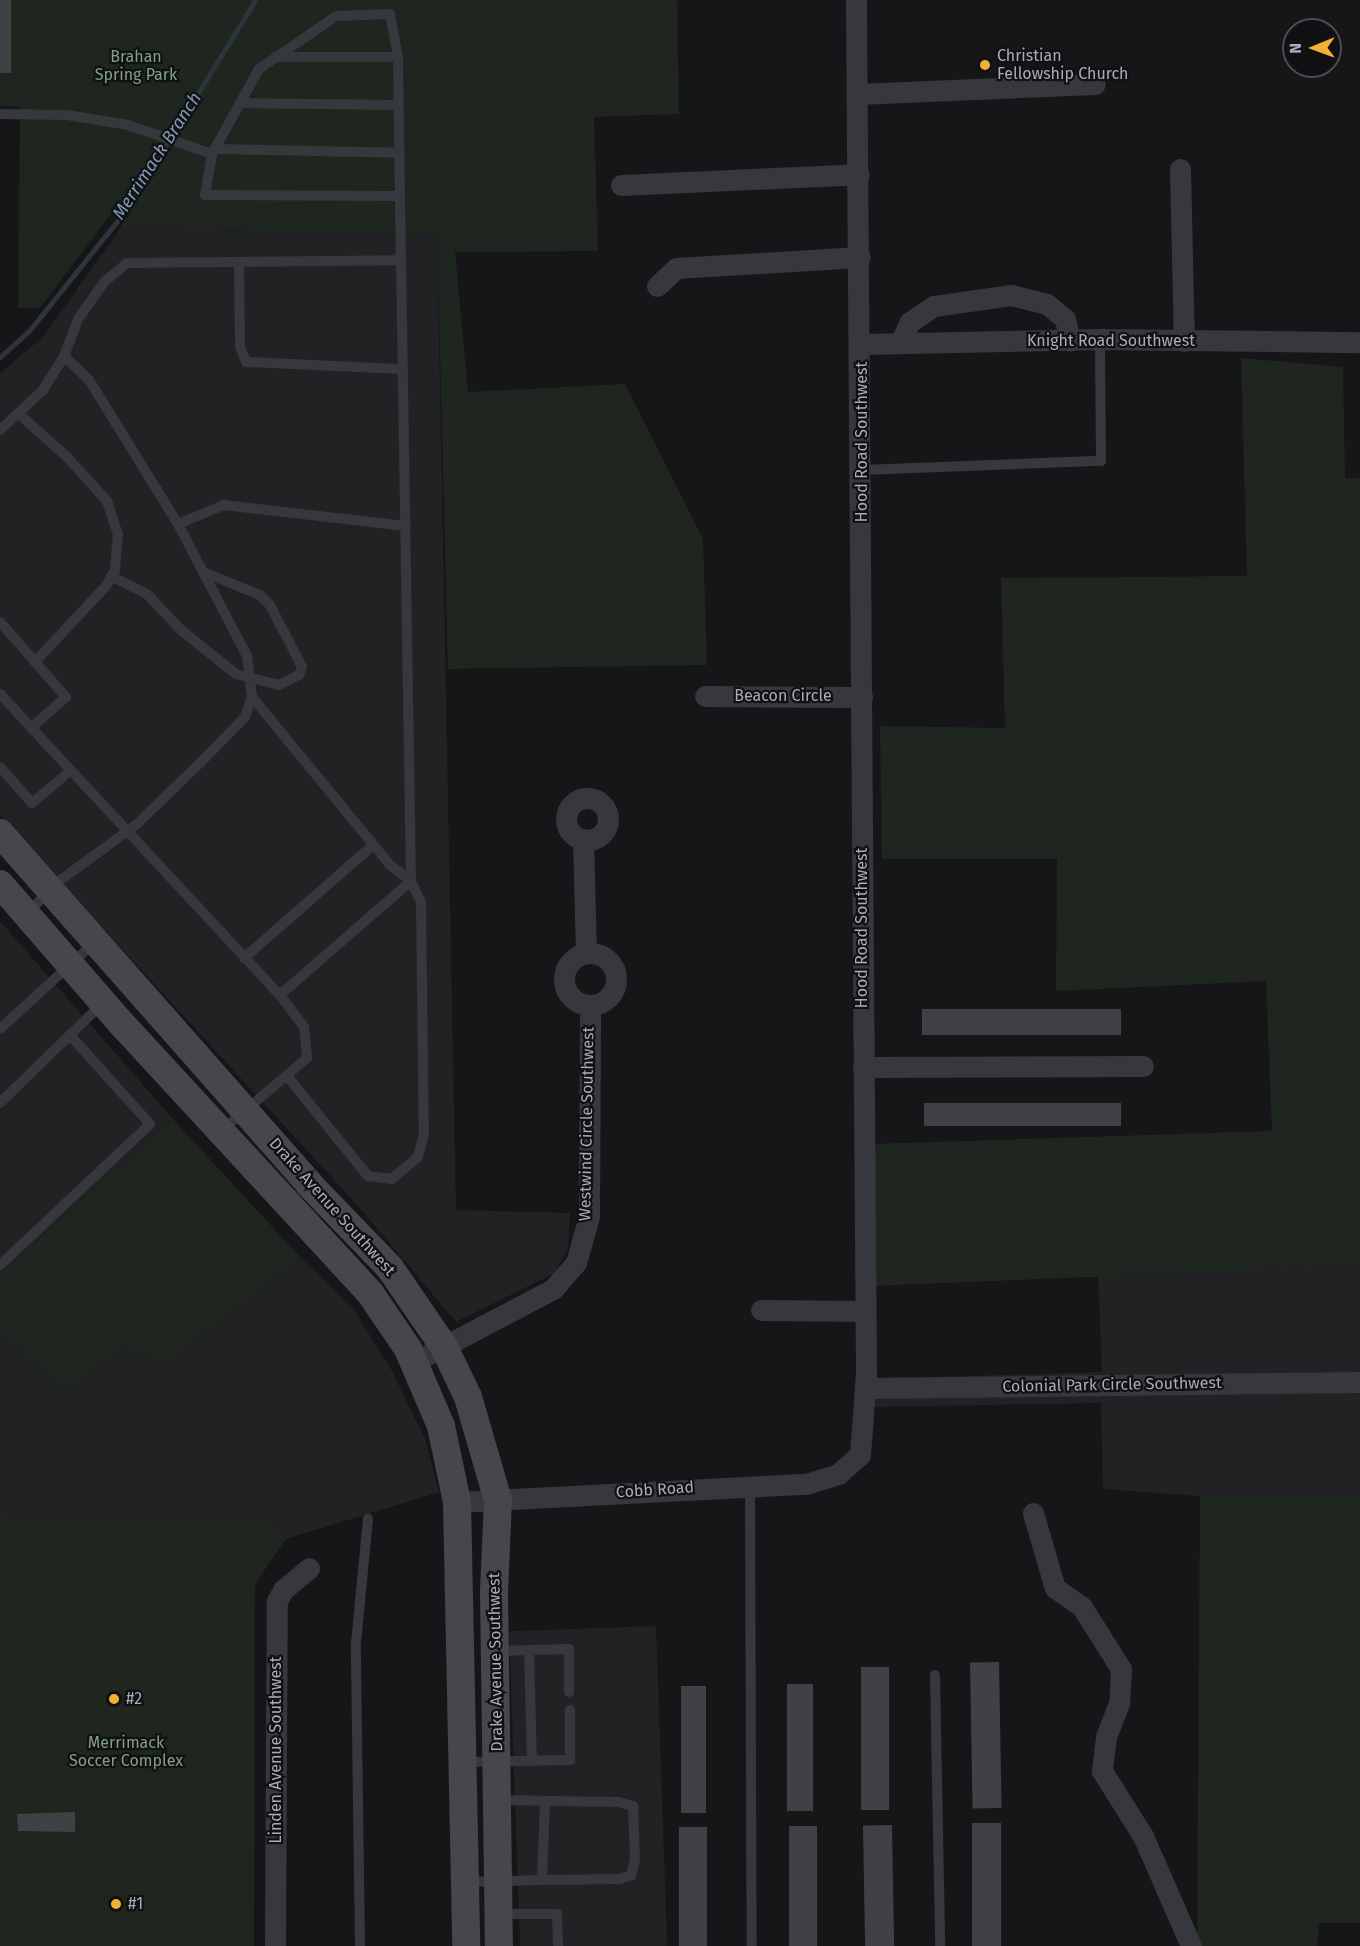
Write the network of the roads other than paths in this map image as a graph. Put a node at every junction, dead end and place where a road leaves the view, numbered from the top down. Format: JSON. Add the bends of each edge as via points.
{"nodes":[{"id":1,"x":856,"y":0,"type":"edge"},
{"id":2,"x":276,"y":57,"type":"junction"},
{"id":3,"x":398,"y":57,"type":"junction"},
{"id":4,"x":1095,"y":84,"type":"dead end"},
{"id":5,"x":857,"y":94,"type":"junction"},
{"id":6,"x":240,"y":103,"type":"junction"},
{"id":7,"x":398,"y":105,"type":"junction"},
{"id":8,"x":0,"y":114,"type":"edge"},
{"id":9,"x":214,"y":152,"type":"junction"},
{"id":10,"x":399,"y":153,"type":"junction"},
{"id":11,"x":1180,"y":169,"type":"dead end"},
{"id":12,"x":859,"y":174,"type":"junction"},
{"id":13,"x":621,"y":185,"type":"dead end"},
{"id":14,"x":400,"y":196,"type":"junction"},
{"id":15,"x":860,"y":257,"type":"junction"},
{"id":16,"x":401,"y":260,"type":"junction"},
{"id":17,"x":239,"y":262,"type":"junction"},
{"id":18,"x":657,"y":286,"type":"dead end"},
{"id":19,"x":1100,"y":339,"type":"junction"},
{"id":20,"x":1070,"y":340,"type":"junction"},
{"id":21,"x":1184,"y":341,"type":"junction"},
{"id":22,"x":1360,"y":342,"type":"edge"},
{"id":23,"x":900,"y":343,"type":"junction"},
{"id":24,"x":862,"y":344,"type":"junction"},
{"id":25,"x":64,"y":356,"type":"junction"},
{"id":26,"x":403,"y":369,"type":"junction"},
{"id":27,"x":19,"y":414,"type":"junction"},
{"id":28,"x":0,"y":430,"type":"edge"},
{"id":29,"x":862,"y":470,"type":"junction"},
{"id":30,"x":178,"y":524,"type":"junction"},
{"id":31,"x":406,"y":526,"type":"junction"},
{"id":32,"x":203,"y":572,"type":"junction"},
{"id":33,"x":111,"y":576,"type":"junction"},
{"id":34,"x":0,"y":622,"type":"edge"},
{"id":35,"x":35,"y":662,"type":"junction"},
{"id":36,"x":252,"y":678,"type":"junction"},
{"id":37,"x":0,"y":694,"type":"edge"},
{"id":38,"x":705,"y":696,"type":"dead end"},
{"id":39,"x":862,"y":697,"type":"junction"},
{"id":40,"x":252,"y":698,"type":"junction"},
{"id":41,"x":31,"y":728,"type":"junction"},
{"id":42,"x":0,"y":767,"type":"edge"},
{"id":43,"x":70,"y":771,"type":"junction"},
{"id":44,"x":126,"y":832,"type":"junction"},
{"id":45,"x":0,"y":833,"type":"edge"},
{"id":46,"x":583,"y":839,"type":"dead end"},
{"id":47,"x":373,"y":844,"type":"junction"},
{"id":48,"x":411,"y":881,"type":"junction"},
{"id":49,"x":0,"y":884,"type":"edge"},
{"id":50,"x":51,"y":887,"type":"junction"},
{"id":51,"x":27,"y":916,"type":"junction"},
{"id":52,"x":97,"y":940,"type":"junction"},
{"id":53,"x":586,"y":953,"type":"junction"},
{"id":54,"x":244,"y":958,"type":"junction"},
{"id":55,"x":69,"y":964,"type":"junction"},
{"id":56,"x":280,"y":995,"type":"junction"},
{"id":57,"x":103,"y":1003,"type":"junction"},
{"id":58,"x":590,"y":1005,"type":"junction"},
{"id":59,"x":0,"y":1029,"type":"edge"},
{"id":60,"x":70,"y":1035,"type":"junction"},
{"id":61,"x":1143,"y":1066,"type":"dead end"},
{"id":62,"x":863,"y":1067,"type":"junction"},
{"id":63,"x":287,"y":1076,"type":"junction"},
{"id":64,"x":0,"y":1103,"type":"edge"},
{"id":65,"x":245,"y":1111,"type":"junction"},
{"id":66,"x":222,"y":1130,"type":"junction"},
{"id":67,"x":0,"y":1264,"type":"edge"},
{"id":68,"x":761,"y":1310,"type":"dead end"},
{"id":69,"x":865,"y":1311,"type":"junction"},
{"id":70,"x":444,"y":1347,"type":"junction"},
{"id":71,"x":414,"y":1362,"type":"junction"},
{"id":72,"x":1360,"y":1382,"type":"edge"},
{"id":73,"x":865,"y":1388,"type":"junction"},
{"id":74,"x":813,"y":1482,"type":"joint"},
{"id":75,"x":750,"y":1485,"type":"junction"},
{"id":76,"x":498,"y":1500,"type":"junction"},
{"id":77,"x":457,"y":1502,"type":"junction"},
{"id":78,"x":1033,"y":1513,"type":"dead end"},
{"id":79,"x":368,"y":1519,"type":"dead end"},
{"id":80,"x":309,"y":1568,"type":"dead end"},
{"id":81,"x":530,"y":1650,"type":"junction"},
{"id":82,"x":495,"y":1651,"type":"junction"},
{"id":83,"x":935,"y":1675,"type":"dead end"},
{"id":84,"x":569,"y":1692,"type":"dead end"},
{"id":85,"x":570,"y":1710,"type":"dead end"},
{"id":86,"x":466,"y":1761,"type":"junction"},
{"id":87,"x":497,"y":1761,"type":"junction"},
{"id":88,"x":532,"y":1761,"type":"junction"},
{"id":89,"x":498,"y":1800,"type":"junction"},
{"id":90,"x":545,"y":1801,"type":"junction"},
{"id":91,"x":499,"y":1880,"type":"junction"},
{"id":92,"x":542,"y":1880,"type":"junction"},
{"id":93,"x":466,"y":1882,"type":"junction"},
{"id":94,"x":499,"y":1914,"type":"junction"},
{"id":95,"x":275,"y":1946,"type":"edge"},
{"id":96,"x":360,"y":1946,"type":"edge"},
{"id":97,"x":466,"y":1946,"type":"edge"},
{"id":98,"x":499,"y":1946,"type":"edge"},
{"id":99,"x":558,"y":1946,"type":"edge"},
{"id":100,"x":752,"y":1946,"type":"edge"},
{"id":101,"x":940,"y":1946,"type":"edge"},
{"id":102,"x":1191,"y":1946,"type":"edge"}],
"edges":[{"from":1,"to":5,"type":"street"},
{"from":2,"to":3,"type":"lane"},
{"from":2,"to":3,"type":"lane","via":[[336,16],[390,14]]},
{"from":2,"to":6,"type":"lane","via":[[258,69]]},
{"from":3,"to":7,"type":"lane"},
{"from":4,"to":5,"type":"street"},
{"from":5,"to":12,"type":"street"},
{"from":6,"to":7,"type":"lane"},
{"from":6,"to":9,"type":"lane"},
{"from":7,"to":10,"type":"lane"},
{"from":8,"to":9,"type":"lane","via":[[67,116],[128,125]]},
{"from":9,"to":10,"type":"lane"},
{"from":9,"to":14,"type":"lane","via":[[205,195]]},
{"from":10,"to":14,"type":"lane"},
{"from":11,"to":21,"type":"street"},
{"from":12,"to":13,"type":"street"},
{"from":12,"to":15,"type":"street"},
{"from":14,"to":16,"type":"lane"},
{"from":15,"to":18,"type":"street","via":[[676,268]]},
{"from":15,"to":24,"type":"street","name":"Hood Road Southwest"},
{"from":16,"to":17,"type":"lane"},
{"from":16,"to":26,"type":"lane"},
{"from":17,"to":25,"type":"lane","via":[[128,263],[105,281],[78,320]]},
{"from":17,"to":26,"type":"lane","via":[[240,347],[246,362]]},
{"from":19,"to":20,"type":"street","name":"Knight Road Southwest"},
{"from":19,"to":21,"type":"street","name":"Knight Road Southwest"},
{"from":19,"to":29,"type":"lane","via":[[1101,461]]},
{"from":20,"to":23,"type":"street","name":"Knight Road Southwest"},
{"from":20,"to":23,"type":"street","via":[[1065,320],[1047,304],[1011,295],[934,306],[910,322]]},
{"from":21,"to":22,"type":"street","name":"Knight Road Southwest"},
{"from":23,"to":24,"type":"street","name":"Knight Road Southwest"},
{"from":24,"to":29,"type":"street","name":"Hood Road Southwest"},
{"from":25,"to":27,"type":"lane","via":[[43,390]]},
{"from":25,"to":30,"type":"lane","via":[[89,380]]},
{"from":26,"to":31,"type":"lane"},
{"from":27,"to":28,"type":"lane"},
{"from":27,"to":33,"type":"lane","via":[[67,456],[107,501],[119,550]]},
{"from":29,"to":39,"type":"street","name":"Hood Road Southwest"},
{"from":30,"to":31,"type":"lane","via":[[225,505]]},
{"from":30,"to":32,"type":"lane"},
{"from":31,"to":48,"type":"lane"},
{"from":32,"to":36,"type":"lane","via":[[247,656]]},
{"from":32,"to":36,"type":"lane","via":[[260,595],[270,605],[302,667],[299,675],[279,685]]},
{"from":33,"to":35,"type":"lane","via":[[82,615]]},
{"from":33,"to":36,"type":"lane","via":[[147,594],[222,666]]},
{"from":34,"to":35,"type":"lane"},
{"from":35,"to":41,"type":"lane","via":[[66,697]]},
{"from":36,"to":40,"type":"lane"},
{"from":37,"to":41,"type":"lane"},
{"from":38,"to":39,"type":"street","name":"Beacon Circle"},
{"from":39,"to":62,"type":"street","name":"Hood Road Southwest"},
{"from":40,"to":44,"type":"lane","via":[[245,717]]},
{"from":40,"to":47,"type":"lane"},
{"from":41,"to":43,"type":"lane"},
{"from":42,"to":43,"type":"lane","via":[[32,803]]},
{"from":43,"to":44,"type":"lane"},
{"from":44,"to":50,"type":"lane"},
{"from":44,"to":54,"type":"lane"},
{"from":45,"to":50,"type":"street","name":"Drake Avenue Southwest"},
{"from":46,"to":53,"type":"street"},
{"from":47,"to":48,"type":"lane"},
{"from":47,"to":54,"type":"lane"},
{"from":48,"to":56,"type":"lane"},
{"from":48,"to":63,"type":"lane","via":[[421,902],[424,1134],[418,1157],[392,1179],[368,1176]]},
{"from":49,"to":51,"type":"street","name":"Drake Avenue Southwest"},
{"from":50,"to":51,"type":"lane"},
{"from":50,"to":52,"type":"street","name":"Drake Avenue Southwest"},
{"from":51,"to":55,"type":"street","name":"Drake Avenue Southwest"},
{"from":52,"to":55,"type":"lane"},
{"from":52,"to":65,"type":"street","name":"Drake Avenue Southwest"},
{"from":53,"to":58,"type":"street","via":[[571,961],[564,976],[574,999]]},
{"from":53,"to":58,"type":"street","via":[[603,956],[616,977],[611,994]]},
{"from":54,"to":56,"type":"lane"},
{"from":55,"to":57,"type":"street","name":"Drake Avenue Southwest"},
{"from":55,"to":59,"type":"lane"},
{"from":56,"to":63,"type":"lane","via":[[304,1027],[307,1058]]},
{"from":57,"to":60,"type":"lane"},
{"from":57,"to":66,"type":"street","name":"Drake Avenue Southwest"},
{"from":58,"to":70,"type":"street","name":"Westwind Circle Southwest","via":[[589,1216],[576,1263],[553,1289]]},
{"from":60,"to":64,"type":"lane"},
{"from":60,"to":67,"type":"lane","via":[[150,1124]]},
{"from":61,"to":62,"type":"street"},
{"from":62,"to":69,"type":"street","name":"Hood Road Southwest"},
{"from":63,"to":65,"type":"lane"},
{"from":65,"to":66,"type":"lane"},
{"from":65,"to":70,"type":"street","name":"Drake Avenue Southwest","via":[[390,1268]]},
{"from":66,"to":71,"type":"street","name":"Drake Avenue Southwest","via":[[370,1293]]},
{"from":68,"to":69,"type":"street"},
{"from":69,"to":73,"type":"street","name":"Hood Road Southwest"},
{"from":70,"to":71,"type":"street","name":"Westwind Circle Southwest"},
{"from":70,"to":76,"type":"street","name":"Drake Avenue Southwest","via":[[468,1397]]},
{"from":71,"to":77,"type":"street","name":"Drake Avenue Southwest","via":[[441,1426]]},
{"from":72,"to":73,"type":"street","name":"Colonial Park Circle Southwest"},
{"from":73,"to":74,"type":"street","name":"Hood Road Southwest","via":[[861,1455],[838,1474]]},
{"from":74,"to":75,"type":"street","name":"Cobb Road"},
{"from":75,"to":76,"type":"street","name":"Cobb Road"},
{"from":75,"to":100,"type":"lane"},
{"from":76,"to":77,"type":"street"},
{"from":76,"to":82,"type":"street","name":"Drake Avenue Southwest"},
{"from":77,"to":86,"type":"street","name":"Drake Avenue Southwest"},
{"from":78,"to":102,"type":"street","via":[[1055,1588],[1082,1607],[1121,1669],[1119,1703],[1106,1737],[1102,1771],[1143,1836]]},
{"from":79,"to":96,"type":"lane","via":[[356,1643]]},
{"from":80,"to":95,"type":"street","name":"Linden Avenue Southwest","via":[[282,1590],[277,1601]]},
{"from":81,"to":82,"type":"lane"},
{"from":81,"to":84,"type":"lane","via":[[568,1649]]},
{"from":81,"to":88,"type":"lane"},
{"from":82,"to":87,"type":"street","name":"Drake Avenue Southwest"},
{"from":83,"to":101,"type":"lane"},
{"from":85,"to":88,"type":"lane","via":[[570,1760]]},
{"from":86,"to":87,"type":"lane"},
{"from":86,"to":93,"type":"street","name":"Drake Avenue Southwest"},
{"from":87,"to":88,"type":"lane"},
{"from":87,"to":89,"type":"street","name":"Drake Avenue Southwest"},
{"from":89,"to":90,"type":"lane"},
{"from":89,"to":91,"type":"street","name":"Drake Avenue Southwest"},
{"from":90,"to":92,"type":"lane"},
{"from":90,"to":92,"type":"lane","via":[[633,1806],[635,1860],[631,1875],[620,1879]]},
{"from":91,"to":92,"type":"lane"},
{"from":91,"to":93,"type":"lane"},
{"from":91,"to":94,"type":"street","name":"Drake Avenue Southwest"},
{"from":93,"to":97,"type":"street","name":"Drake Avenue Southwest"},
{"from":94,"to":98,"type":"street","name":"Drake Avenue Southwest"},
{"from":94,"to":99,"type":"lane","via":[[557,1914]]}]}
